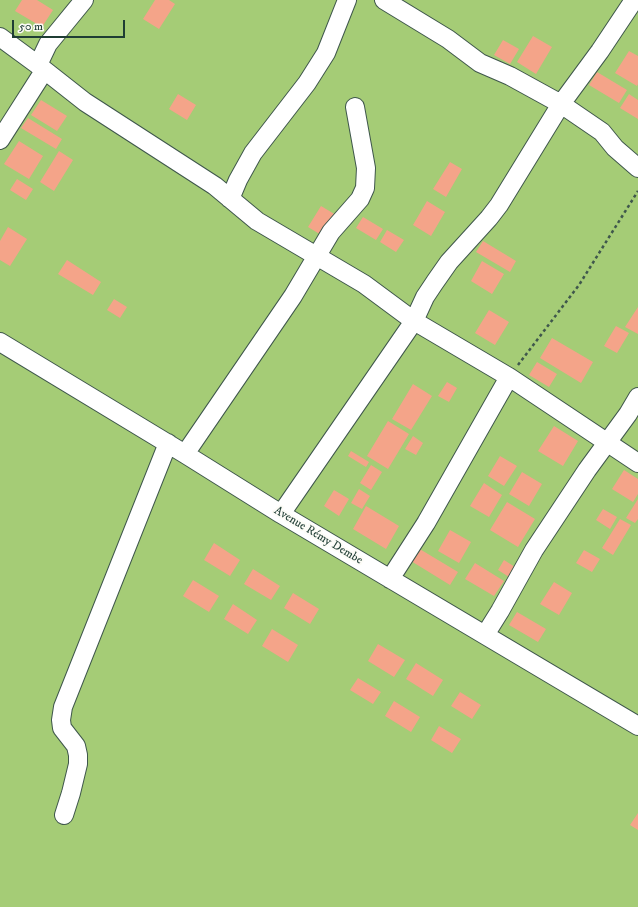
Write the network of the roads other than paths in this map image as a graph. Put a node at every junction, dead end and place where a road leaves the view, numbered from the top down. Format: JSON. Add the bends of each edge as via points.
{"nodes":[{"id":1,"x":84,"y":0,"type":"edge"},
{"id":2,"x":348,"y":0,"type":"edge"},
{"id":3,"x":384,"y":0,"type":"edge"},
{"id":4,"x":634,"y":0,"type":"edge"},
{"id":5,"x":0,"y":37,"type":"edge"},
{"id":6,"x":41,"y":68,"type":"junction"},
{"id":7,"x":561,"y":104,"type":"junction"},
{"id":8,"x":355,"y":107,"type":"dead end"},
{"id":9,"x":0,"y":140,"type":"edge"},
{"id":10,"x":638,"y":168,"type":"edge"},
{"id":11,"x":230,"y":199,"type":"junction"},
{"id":12,"x":317,"y":255,"type":"junction"},
{"id":13,"x":414,"y":321,"type":"junction"},
{"id":14,"x":1,"y":345,"type":"edge"},
{"id":15,"x":509,"y":377,"type":"junction"},
{"id":16,"x":638,"y":397,"type":"edge"},
{"id":17,"x":606,"y":442,"type":"junction"},
{"id":18,"x":168,"y":443,"type":"junction"},
{"id":19,"x":185,"y":454,"type":"junction"},
{"id":20,"x":638,"y":463,"type":"edge"},
{"id":21,"x":281,"y":514,"type":"junction"},
{"id":22,"x":390,"y":579,"type":"junction"},
{"id":23,"x":485,"y":635,"type":"junction"},
{"id":24,"x":638,"y":726,"type":"edge"},
{"id":25,"x":64,"y":815,"type":"dead end"}],
"edges":[{"from":1,"to":6,"type":"street","via":[[48,44]]},
{"from":2,"to":11,"type":"street","via":[[326,53],[307,83],[253,153]]},
{"from":3,"to":7,"type":"street","via":[[448,39],[480,63]]},
{"from":4,"to":7,"type":"street"},
{"from":5,"to":6,"type":"street"},
{"from":6,"to":9,"type":"street"},
{"from":6,"to":11,"type":"street","via":[[85,102],[215,186]]},
{"from":7,"to":10,"type":"street","via":[[602,132],[615,148]]},
{"from":7,"to":13,"type":"street","via":[[499,204],[449,262],[425,297]]},
{"from":8,"to":12,"type":"street","via":[[366,168],[365,188],[360,199],[332,232]]},
{"from":11,"to":12,"type":"street","via":[[257,221]]},
{"from":12,"to":13,"type":"street","via":[[364,284]]},
{"from":12,"to":19,"type":"street","via":[[293,296]]},
{"from":13,"to":15,"type":"street"},
{"from":13,"to":21,"type":"street"},
{"from":14,"to":18,"type":"street","name":"Avenue Rémy Dembe"},
{"from":15,"to":17,"type":"street"},
{"from":15,"to":22,"type":"street","via":[[426,523]]},
{"from":16,"to":17,"type":"street"},
{"from":17,"to":20,"type":"street"},
{"from":17,"to":23,"type":"street","via":[[534,550]]},
{"from":18,"to":19,"type":"street","name":"Avenue Rémy Dembe"},
{"from":18,"to":25,"type":"street","via":[[64,706],[62,728],[76,746],[78,755],[78,764]]},
{"from":19,"to":21,"type":"street","name":"Avenue Rémy Dembe"},
{"from":21,"to":22,"type":"street","name":"Avenue Rémy Dembe"},
{"from":22,"to":23,"type":"street","name":"Avenue Rémy Dembe"},
{"from":23,"to":24,"type":"street","name":"Avenue Rémy Dembe"}]}
